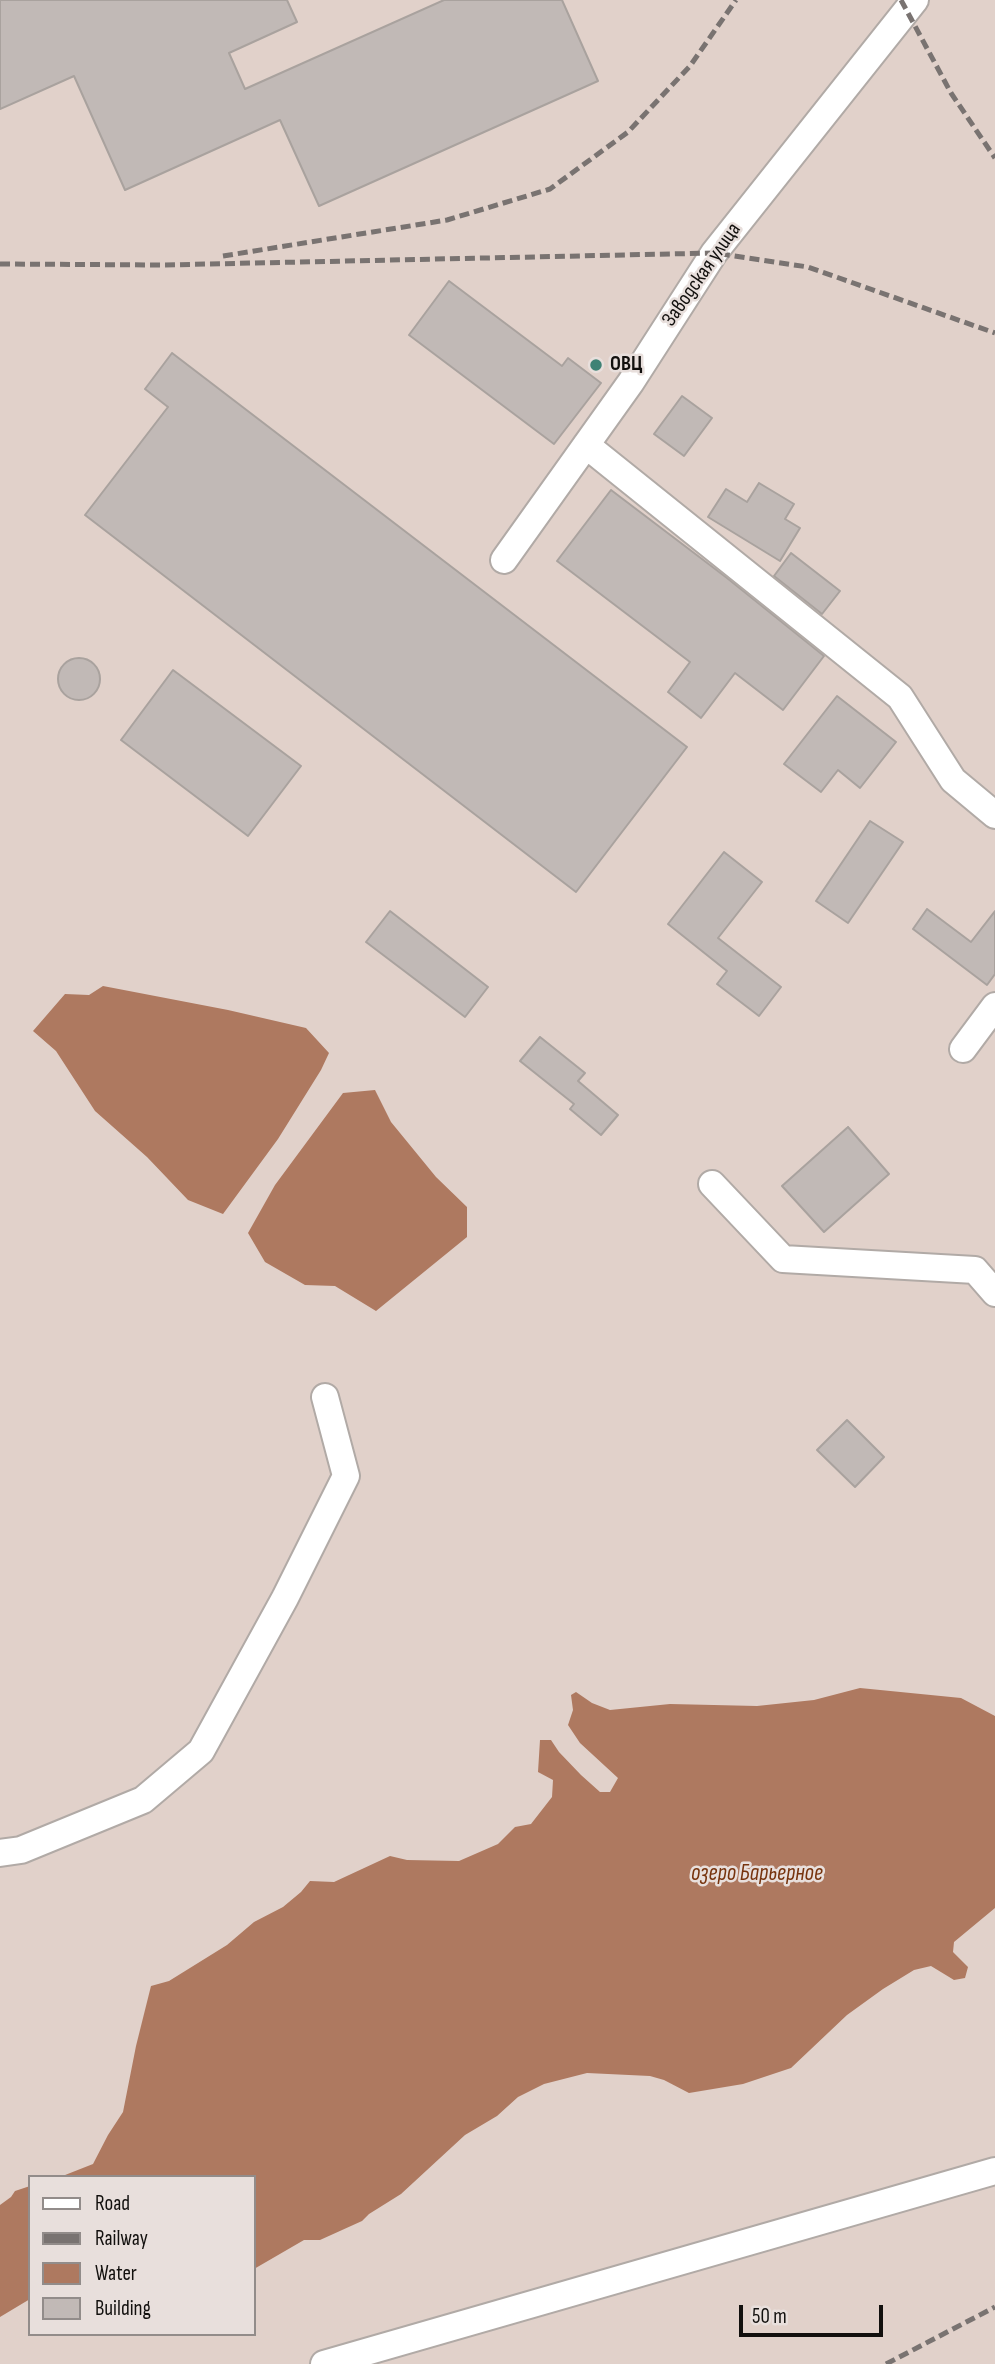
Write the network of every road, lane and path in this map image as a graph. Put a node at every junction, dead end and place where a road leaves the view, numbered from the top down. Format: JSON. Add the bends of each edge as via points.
{"nodes":[{"id":1,"x":915,"y":0,"type":"edge"},
{"id":2,"x":586,"y":445,"type":"junction"},
{"id":3,"x":504,"y":560,"type":"dead end"},
{"id":4,"x":995,"y":815,"type":"edge"},
{"id":5,"x":995,"y":1006,"type":"edge"},
{"id":6,"x":963,"y":1049,"type":"dead end"},
{"id":7,"x":712,"y":1184,"type":"dead end"},
{"id":8,"x":995,"y":1293,"type":"edge"},
{"id":9,"x":325,"y":1397,"type":"dead end"},
{"id":10,"x":0,"y":1853,"type":"edge"},
{"id":11,"x":995,"y":2171,"type":"edge"},
{"id":12,"x":324,"y":2364,"type":"edge"}],
"edges":[{"from":1,"to":2,"type":"street","name":"Заводская улица","via":[[714,253]]},
{"from":2,"to":3,"type":"street","name":"Заводская улица"},
{"from":2,"to":4,"type":"street","via":[[900,697],[953,780]]},
{"from":5,"to":6,"type":"street"},
{"from":7,"to":8,"type":"street","via":[[783,1259],[975,1270]]},
{"from":9,"to":10,"type":"street","via":[[346,1476],[201,1751],[143,1800],[21,1850]]},
{"from":11,"to":12,"type":"street"}]}
